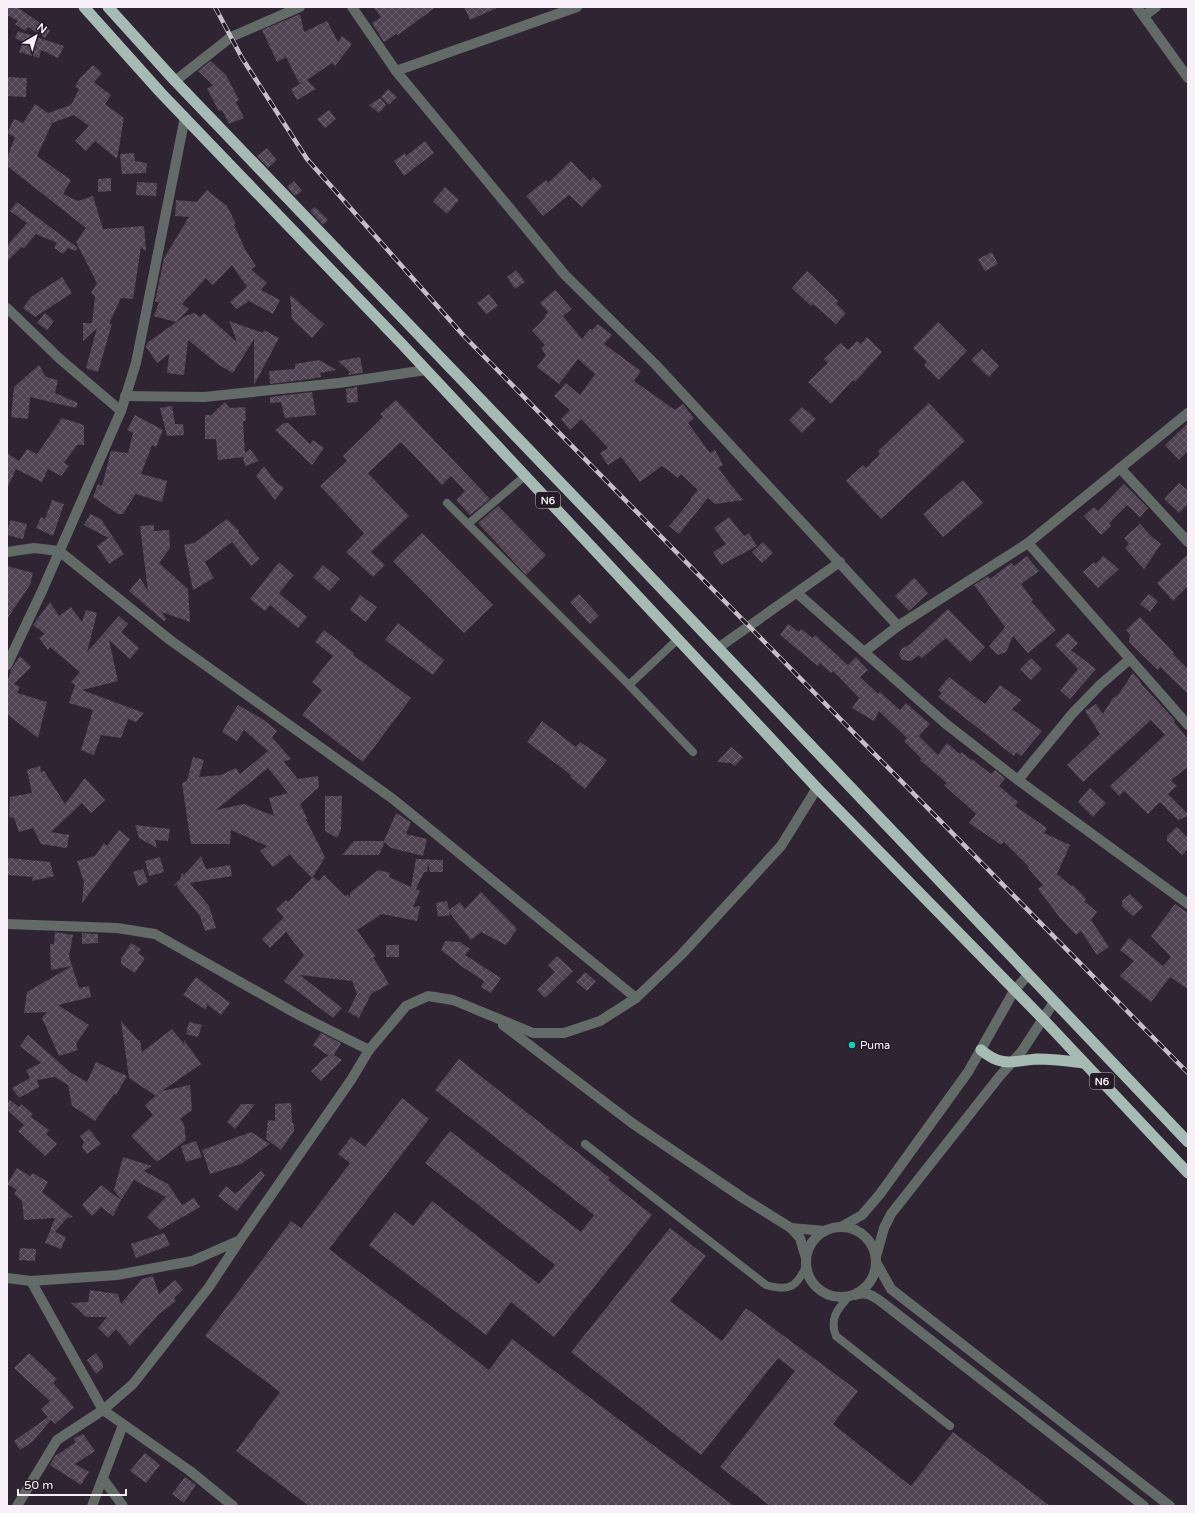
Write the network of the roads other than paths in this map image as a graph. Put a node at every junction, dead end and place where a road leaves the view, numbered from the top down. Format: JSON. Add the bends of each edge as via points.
{"nodes":[{"id":1,"x":84,"y":7,"type":"edge"},
{"id":2,"x":108,"y":7,"type":"edge"},
{"id":3,"x":300,"y":7,"type":"edge"},
{"id":4,"x":352,"y":7,"type":"edge"},
{"id":5,"x":577,"y":7,"type":"edge"},
{"id":6,"x":1137,"y":7,"type":"edge"},
{"id":7,"x":1156,"y":7,"type":"edge"},
{"id":8,"x":1144,"y":16,"type":"junction"},
{"id":9,"x":396,"y":71,"type":"junction"},
{"id":10,"x":1188,"y":78,"type":"edge"},
{"id":11,"x":175,"y":81,"type":"junction"},
{"id":12,"x":186,"y":117,"type":"junction"},
{"id":13,"x":7,"y":308,"type":"edge"},
{"id":14,"x":426,"y":370,"type":"junction"},
{"id":15,"x":125,"y":396,"type":"junction"},
{"id":16,"x":120,"y":411,"type":"junction"},
{"id":17,"x":1188,"y":413,"type":"edge"},
{"id":18,"x":1120,"y":468,"type":"junction"},
{"id":19,"x":525,"y":476,"type":"junction"},
{"id":20,"x":447,"y":503,"type":"dead end"},
{"id":21,"x":468,"y":524,"type":"junction"},
{"id":22,"x":1188,"y":542,"type":"edge"},
{"id":23,"x":1028,"y":543,"type":"junction"},
{"id":24,"x":59,"y":551,"type":"junction"},
{"id":25,"x":7,"y":552,"type":"edge"},
{"id":26,"x":840,"y":562,"type":"junction"},
{"id":27,"x":797,"y":593,"type":"junction"},
{"id":28,"x":898,"y":626,"type":"junction"},
{"id":29,"x":678,"y":639,"type":"junction"},
{"id":30,"x":718,"y":648,"type":"junction"},
{"id":31,"x":864,"y":652,"type":"junction"},
{"id":32,"x":1130,"y":659,"type":"junction"},
{"id":33,"x":7,"y":665,"type":"edge"},
{"id":34,"x":629,"y":685,"type":"junction"},
{"id":35,"x":1188,"y":725,"type":"edge"},
{"id":36,"x":694,"y":752,"type":"dead end"},
{"id":37,"x":1018,"y":780,"type":"junction"},
{"id":38,"x":817,"y":788,"type":"junction"},
{"id":39,"x":1187,"y":900,"type":"edge"},
{"id":40,"x":7,"y":924,"type":"edge"},
{"id":41,"x":1028,"y":975,"type":"junction"},
{"id":42,"x":1014,"y":991,"type":"junction"},
{"id":43,"x":636,"y":998,"type":"junction"},
{"id":44,"x":1054,"y":1002,"type":"junction"},
{"id":45,"x":494,"y":1018,"type":"junction"},
{"id":46,"x":1044,"y":1020,"type":"junction"},
{"id":47,"x":369,"y":1050,"type":"junction"},
{"id":48,"x":981,"y":1050,"type":"junction"},
{"id":49,"x":1011,"y":1063,"type":"junction"},
{"id":50,"x":1084,"y":1063,"type":"junction"},
{"id":51,"x":1188,"y":1142,"type":"edge"},
{"id":52,"x":585,"y":1144,"type":"dead end"},
{"id":53,"x":1188,"y":1173,"type":"edge"},
{"id":54,"x":841,"y":1227,"type":"junction"},
{"id":55,"x":791,"y":1228,"type":"junction"},
{"id":56,"x":825,"y":1231,"type":"junction"},
{"id":57,"x":240,"y":1240,"type":"junction"},
{"id":58,"x":876,"y":1259,"type":"junction"},
{"id":59,"x":807,"y":1261,"type":"junction"},
{"id":60,"x":7,"y":1278,"type":"edge"},
{"id":61,"x":31,"y":1281,"type":"junction"},
{"id":62,"x":852,"y":1295,"type":"junction"},
{"id":63,"x":103,"y":1410,"type":"junction"},
{"id":64,"x":123,"y":1425,"type":"junction"},
{"id":65,"x":950,"y":1426,"type":"dead end"},
{"id":66,"x":103,"y":1479,"type":"junction"},
{"id":67,"x":17,"y":1506,"type":"edge"},
{"id":68,"x":92,"y":1506,"type":"edge"},
{"id":69,"x":124,"y":1506,"type":"edge"},
{"id":70,"x":233,"y":1506,"type":"edge"},
{"id":71,"x":1144,"y":1506,"type":"edge"},
{"id":72,"x":1170,"y":1506,"type":"edge"}],
"edges":[{"from":1,"to":12,"type":"highway","number":"N6","via":[[161,93]]},
{"from":2,"to":11,"type":"highway","number":"N6"},
{"from":3,"to":11,"type":"street","via":[[231,37]]},
{"from":4,"to":9,"type":"street"},
{"from":5,"to":9,"type":"street"},
{"from":6,"to":8,"type":"street"},
{"from":7,"to":8,"type":"street"},
{"from":8,"to":10,"type":"street"},
{"from":9,"to":26,"type":"street","via":[[565,275],[655,364]]},
{"from":11,"to":30,"type":"highway","number":"N6"},
{"from":12,"to":14,"type":"highway","number":"N6"},
{"from":12,"to":15,"type":"street","via":[[138,355]]},
{"from":13,"to":16,"type":"street"},
{"from":14,"to":15,"type":"street","via":[[338,383],[204,397]]},
{"from":14,"to":19,"type":"highway","number":"N6"},
{"from":15,"to":16,"type":"street"},
{"from":16,"to":24,"type":"street"},
{"from":17,"to":18,"type":"street"},
{"from":18,"to":22,"type":"street"},
{"from":18,"to":23,"type":"street"},
{"from":19,"to":21,"type":"lane"},
{"from":19,"to":29,"type":"highway","number":"N6"},
{"from":20,"to":21,"type":"lane"},
{"from":21,"to":34,"type":"lane"},
{"from":23,"to":28,"type":"street"},
{"from":23,"to":32,"type":"street"},
{"from":24,"to":25,"type":"street","via":[[34,548]]},
{"from":24,"to":33,"type":"street"},
{"from":24,"to":43,"type":"street","via":[[170,640],[393,800]]},
{"from":26,"to":27,"type":"street"},
{"from":26,"to":28,"type":"street"},
{"from":27,"to":30,"type":"street"},
{"from":27,"to":31,"type":"street"},
{"from":28,"to":31,"type":"street"},
{"from":29,"to":34,"type":"lane"},
{"from":29,"to":38,"type":"highway","number":"N6"},
{"from":30,"to":41,"type":"highway","number":"N6"},
{"from":31,"to":37,"type":"street","via":[[946,724]]},
{"from":32,"to":35,"type":"street"},
{"from":32,"to":37,"type":"street","via":[[1072,714]]},
{"from":34,"to":36,"type":"lane"},
{"from":37,"to":39,"type":"street"},
{"from":38,"to":42,"type":"highway","number":"N6"},
{"from":38,"to":43,"type":"street","via":[[781,846],[681,955]]},
{"from":40,"to":47,"type":"street","via":[[117,928],[155,934],[296,1014]]},
{"from":41,"to":42,"type":"street"},
{"from":41,"to":44,"type":"highway","number":"N6"},
{"from":42,"to":46,"type":"highway","number":"N6"},
{"from":42,"to":48,"type":"street"},
{"from":43,"to":45,"type":"street","via":[[600,1021],[564,1033],[533,1033]]},
{"from":44,"to":46,"type":"street"},
{"from":44,"to":51,"type":"highway","number":"N6"},
{"from":45,"to":47,"type":"street","via":[[453,1000],[428,996],[406,1006]]},
{"from":45,"to":55,"type":"street","via":[[632,1123]]},
{"from":46,"to":49,"type":"street"},
{"from":46,"to":50,"type":"highway","number":"N6"},
{"from":47,"to":57,"type":"street"},
{"from":48,"to":49,"type":"highway","via":[[995,1060]]},
{"from":48,"to":54,"type":"street","via":[[950,1098],[880,1194],[862,1215]]},
{"from":49,"to":50,"type":"highway","via":[[1037,1060]]},
{"from":49,"to":58,"type":"street","via":[[891,1214],[884,1228]]},
{"from":50,"to":53,"type":"highway","number":"N6"},
{"from":52,"to":59,"type":"lane","via":[[766,1285],[780,1289],[793,1286],[800,1279]]},
{"from":54,"to":56,"type":"street"},
{"from":54,"to":58,"type":"street","via":[[856,1230],[864,1236],[874,1250]]},
{"from":55,"to":56,"type":"street"},
{"from":55,"to":59,"type":"street","via":[[800,1238]]},
{"from":56,"to":59,"type":"street","via":[[812,1242]]},
{"from":57,"to":61,"type":"street","via":[[192,1261],[117,1275]]},
{"from":57,"to":63,"type":"street","via":[[209,1287],[147,1368],[134,1384]]},
{"from":58,"to":62,"type":"street","via":[[874,1276],[867,1286]]},
{"from":58,"to":72,"type":"street","via":[[890,1289]]},
{"from":59,"to":62,"type":"street","via":[[808,1273],[814,1284],[827,1294],[841,1297]]},
{"from":60,"to":61,"type":"street"},
{"from":61,"to":63,"type":"street"},
{"from":62,"to":65,"type":"lane","via":[[835,1316],[833,1327],[836,1336]]},
{"from":62,"to":71,"type":"street","via":[[863,1292],[883,1302]]},
{"from":63,"to":64,"type":"street"},
{"from":63,"to":67,"type":"street","via":[[57,1440]]},
{"from":64,"to":66,"type":"street"},
{"from":64,"to":70,"type":"street","via":[[190,1471]]},
{"from":66,"to":68,"type":"street"},
{"from":66,"to":69,"type":"street"}]}
